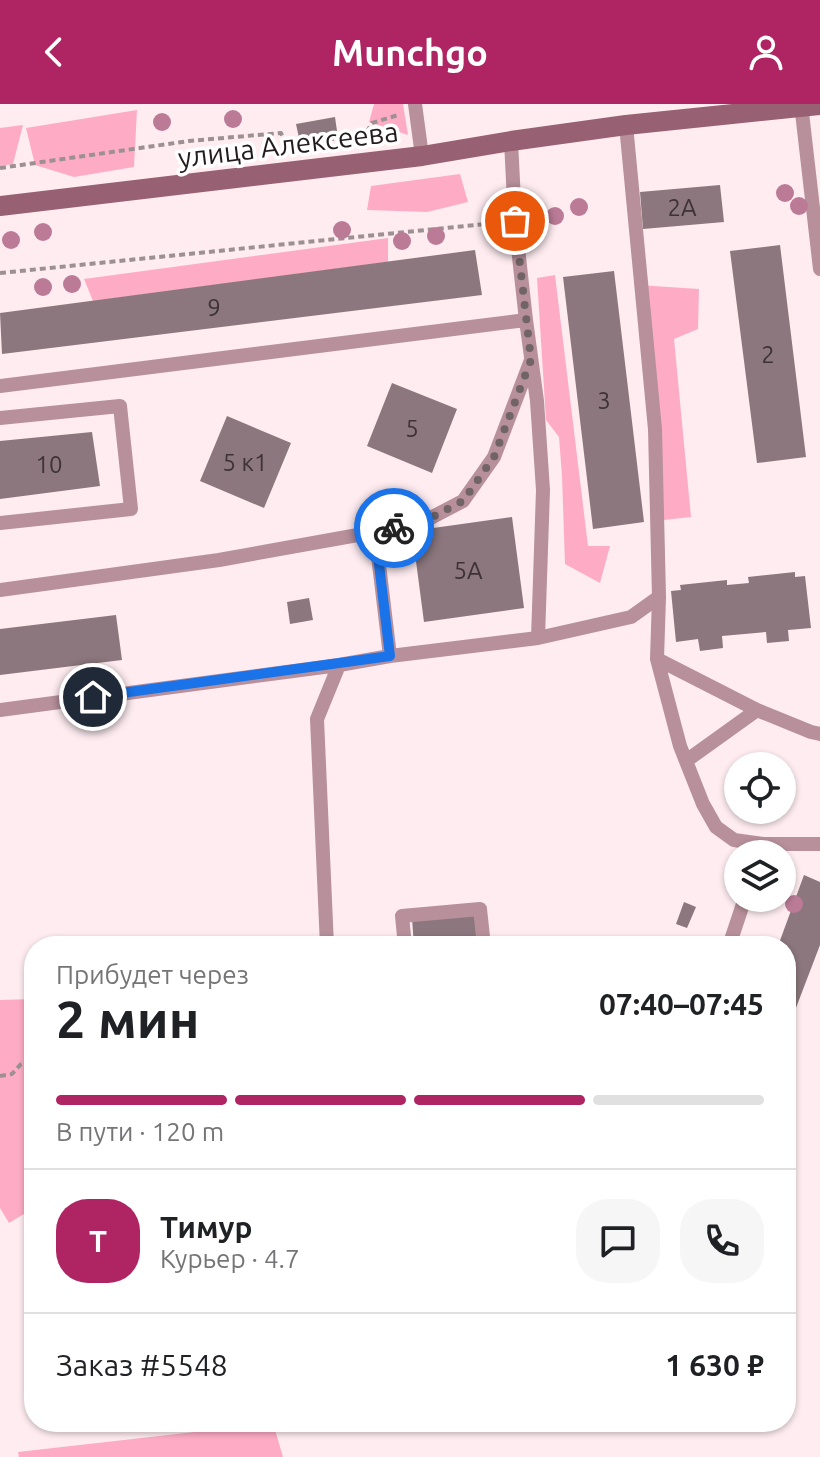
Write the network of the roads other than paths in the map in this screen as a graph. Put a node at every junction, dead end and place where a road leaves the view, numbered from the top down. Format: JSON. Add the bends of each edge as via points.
{"nodes":[{"id":1,"x":808,"y":106,"type":"edge"},
{"id":2,"x":415,"y":107,"type":"edge"},
{"id":3,"x":626,"y":125,"type":"junction"},
{"id":4,"x":511,"y":141,"type":"junction"},
{"id":5,"x":422,"y":156,"type":"junction"},
{"id":6,"x":0,"y":206,"type":"edge"},
{"id":7,"x":820,"y":269,"type":"edge"},
{"id":8,"x":526,"y":320,"type":"junction"},
{"id":9,"x":531,"y":360,"type":"junction"},
{"id":10,"x":0,"y":386,"type":"edge"},
{"id":11,"x":0,"y":418,"type":"edge"},
{"id":12,"x":0,"y":523,"type":"edge"},
{"id":13,"x":375,"y":531,"type":"junction"},
{"id":14,"x":0,"y":590,"type":"edge"},
{"id":15,"x":659,"y":597,"type":"junction"},
{"id":16,"x":538,"y":638,"type":"junction"},
{"id":17,"x":390,"y":656,"type":"junction"},
{"id":18,"x":657,"y":659,"type":"junction"},
{"id":19,"x":339,"y":665,"type":"junction"},
{"id":20,"x":0,"y":710,"type":"edge"},
{"id":21,"x":757,"y":710,"type":"junction"},
{"id":22,"x":820,"y":734,"type":"edge"},
{"id":23,"x":686,"y":761,"type":"junction"},
{"id":24,"x":734,"y":840,"type":"edge"},
{"id":25,"x":820,"y":844,"type":"edge"},
{"id":26,"x":796,"y":846,"type":"edge"},
{"id":27,"x":740,"y":912,"type":"edge"},
{"id":28,"x":327,"y":936,"type":"edge"},
{"id":29,"x":404,"y":936,"type":"edge"},
{"id":30,"x":483,"y":936,"type":"edge"},
{"id":31,"x":732,"y":936,"type":"edge"}],
"edges":[{"from":1,"to":3,"type":"street","name":"улица Алексеева"},
{"from":1,"to":7,"type":"lane"},
{"from":2,"to":5,"type":"lane"},
{"from":3,"to":4,"type":"street","name":"улица Алексеева"},
{"from":3,"to":15,"type":"lane","via":[[655,429]]},
{"from":4,"to":5,"type":"street","name":"улица Алексеева"},
{"from":4,"to":8,"type":"lane"},
{"from":5,"to":6,"type":"street","name":"улица Алексеева"},
{"from":8,"to":9,"type":"lane"},
{"from":8,"to":10,"type":"lane"},
{"from":9,"to":13,"type":"lane","via":[[494,457],[463,501],[419,524]]},
{"from":9,"to":16,"type":"lane","via":[[543,490]]},
{"from":11,"to":12,"type":"lane","via":[[120,406],[131,509]]},
{"from":13,"to":14,"type":"lane","via":[[219,560]]},
{"from":13,"to":17,"type":"lane"},
{"from":15,"to":16,"type":"lane","via":[[631,617]]},
{"from":15,"to":18,"type":"lane"},
{"from":16,"to":17,"type":"lane"},
{"from":17,"to":19,"type":"lane"},
{"from":18,"to":21,"type":"lane"},
{"from":18,"to":23,"type":"lane"},
{"from":19,"to":20,"type":"lane"},
{"from":19,"to":28,"type":"lane","via":[[317,719]]},
{"from":21,"to":22,"type":"lane"},
{"from":21,"to":23,"type":"lane"},
{"from":23,"to":24,"type":"lane","via":[[716,827]]},
{"from":25,"to":26,"type":"lane"},
{"from":27,"to":31,"type":"lane"},
{"from":29,"to":30,"type":"lane","via":[[402,916],[480,909]]}]}
